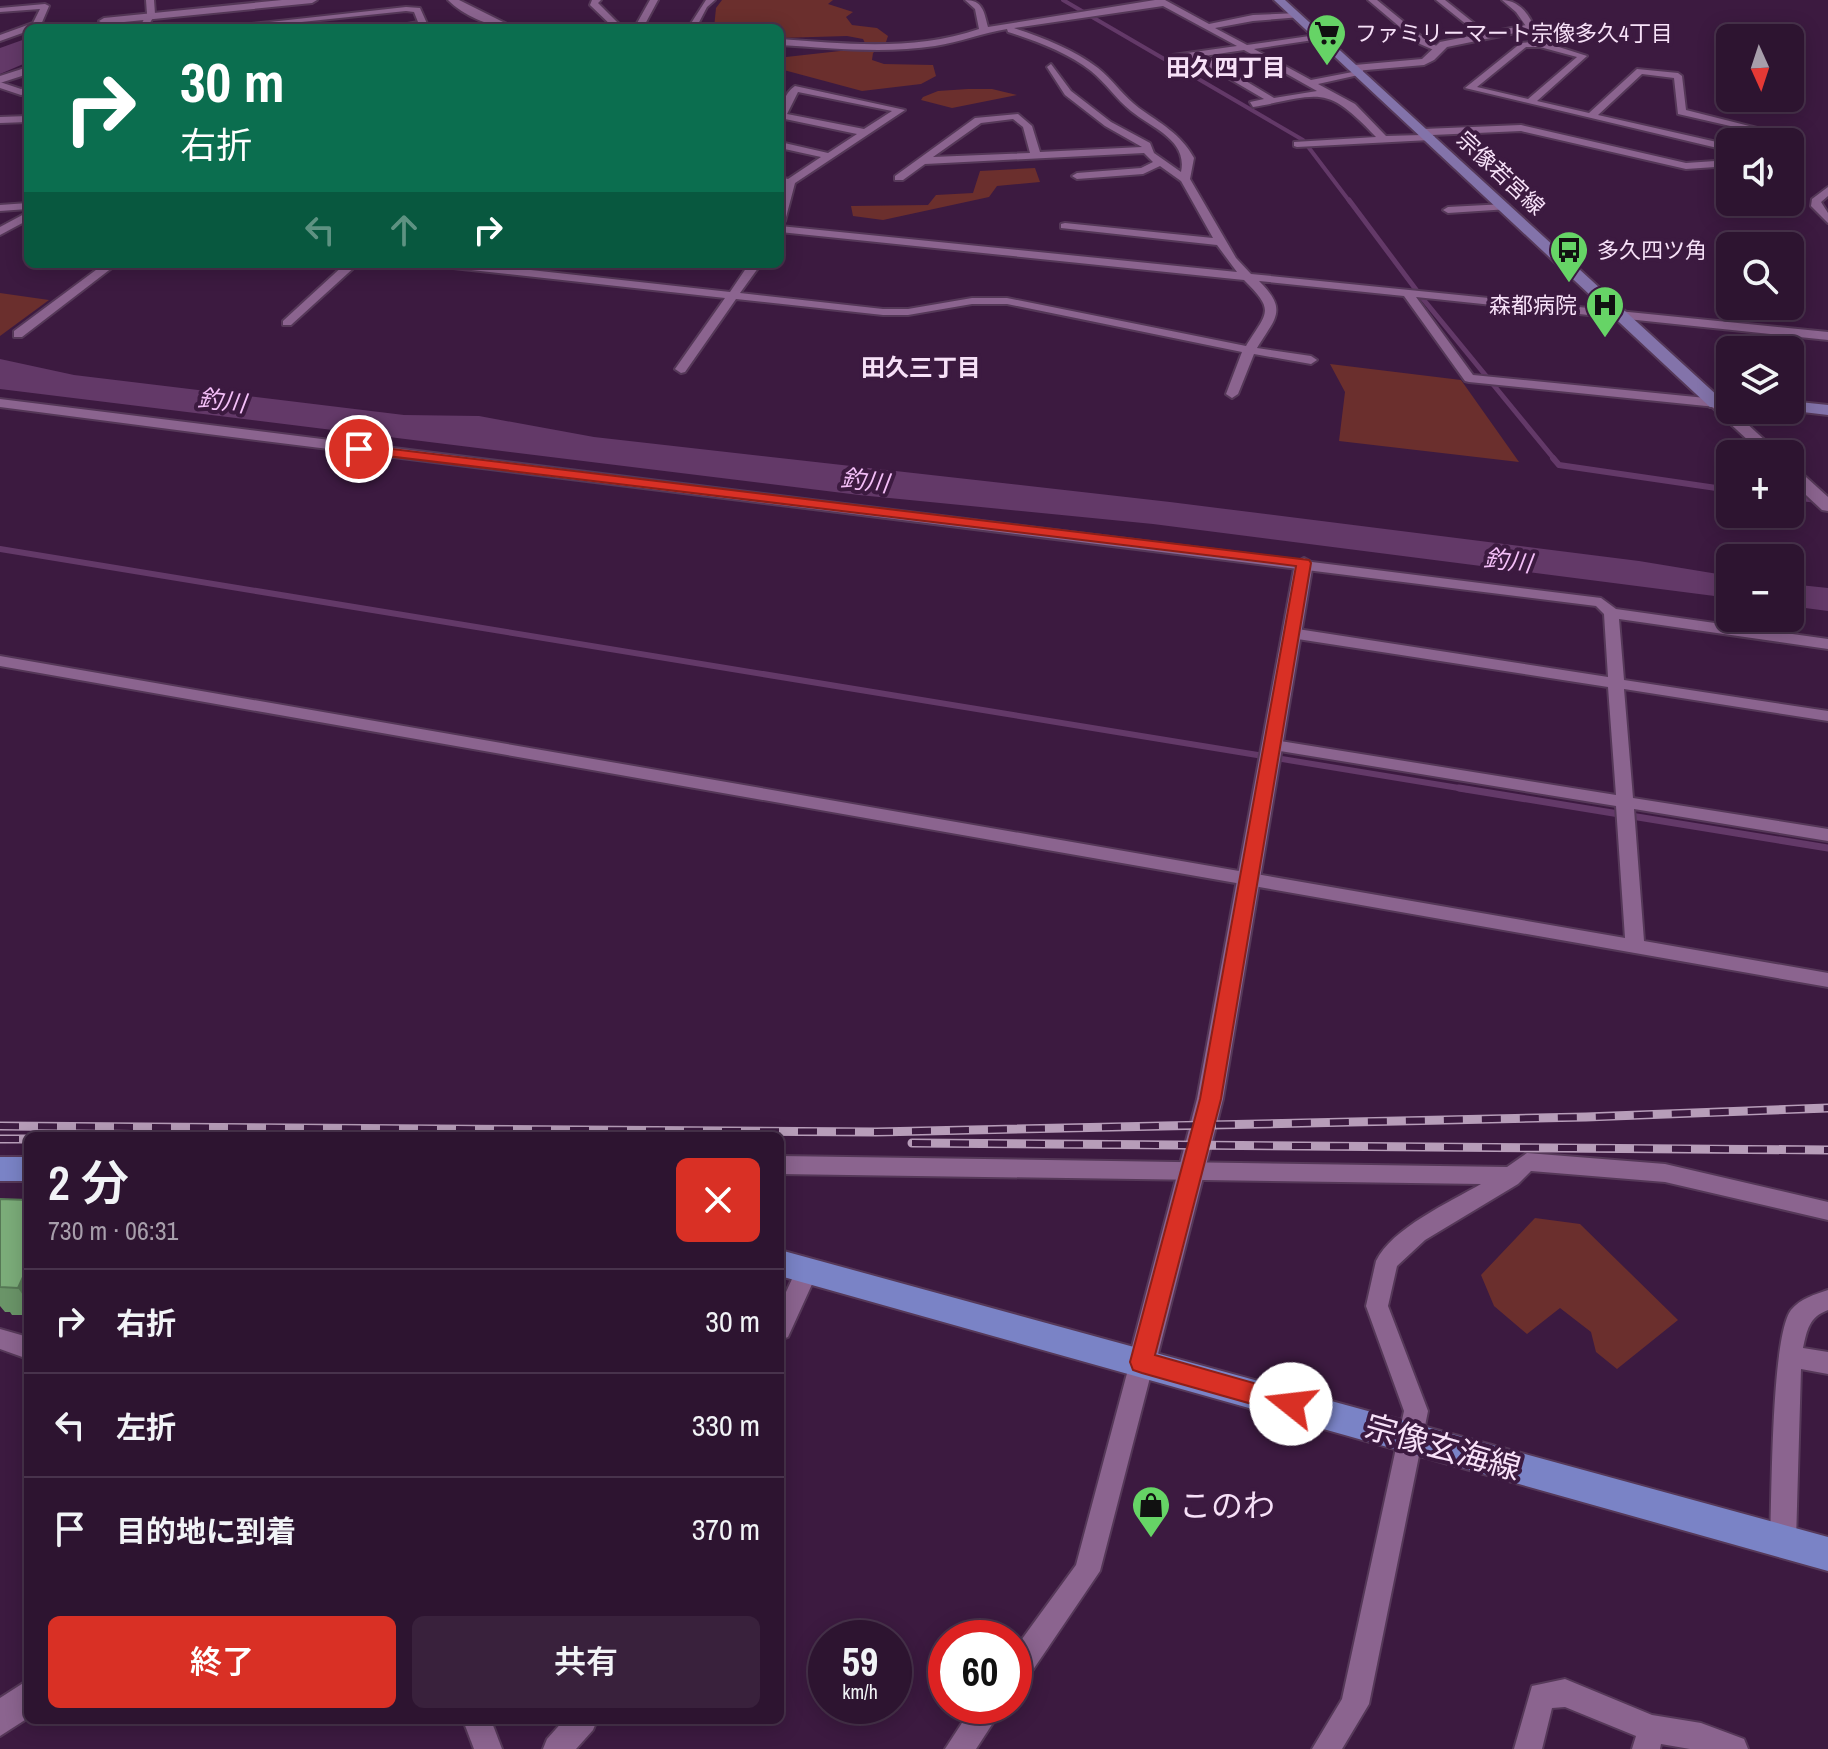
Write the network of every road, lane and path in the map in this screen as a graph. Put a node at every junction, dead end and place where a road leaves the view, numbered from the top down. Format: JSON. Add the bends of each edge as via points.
{"nodes":[{"id":1,"x":150,"y":0,"type":"edge"},
{"id":2,"x":312,"y":0,"type":"edge"},
{"id":3,"x":453,"y":0,"type":"edge"},
{"id":4,"x":597,"y":0,"type":"edge"},
{"id":5,"x":654,"y":0,"type":"edge"},
{"id":6,"x":711,"y":0,"type":"edge"},
{"id":7,"x":969,"y":0,"type":"edge"},
{"id":8,"x":1279,"y":0,"type":"edge"},
{"id":9,"x":1372,"y":0,"type":"edge"},
{"id":10,"x":1440,"y":0,"type":"edge"},
{"id":11,"x":1162,"y":1,"type":"edge"},
{"id":12,"x":1512,"y":1,"type":"edge"},
{"id":13,"x":0,"y":10,"type":"edge"},
{"id":14,"x":1298,"y":15,"type":"junction"},
{"id":15,"x":150,"y":16,"type":"junction"},
{"id":16,"x":103,"y":21,"type":"edge"},
{"id":17,"x":37,"y":24,"type":"edge"},
{"id":18,"x":145,"y":24,"type":"edge"},
{"id":19,"x":259,"y":24,"type":"edge"},
{"id":20,"x":423,"y":24,"type":"edge"},
{"id":21,"x":500,"y":24,"type":"edge"},
{"id":22,"x":615,"y":24,"type":"edge"},
{"id":23,"x":642,"y":24,"type":"edge"},
{"id":24,"x":694,"y":24,"type":"edge"},
{"id":25,"x":1210,"y":26,"type":"junction"},
{"id":26,"x":1531,"y":27,"type":"joint"},
{"id":27,"x":1000,"y":28,"type":"junction"},
{"id":28,"x":24,"y":30,"type":"edge"},
{"id":29,"x":984,"y":30,"type":"junction"},
{"id":30,"x":1485,"y":35,"type":"junction"},
{"id":31,"x":1320,"y":36,"type":"junction"},
{"id":32,"x":0,"y":38,"type":"edge"},
{"id":33,"x":784,"y":42,"type":"edge"},
{"id":34,"x":1246,"y":46,"type":"junction"},
{"id":35,"x":1436,"y":48,"type":"junction"},
{"id":36,"x":1195,"y":55,"type":"junction"},
{"id":37,"x":1173,"y":58,"type":"dead end"},
{"id":38,"x":1036,"y":67,"type":"dead end"},
{"id":39,"x":1051,"y":67,"type":"junction"},
{"id":40,"x":1357,"y":70,"type":"junction"},
{"id":41,"x":24,"y":72,"type":"edge"},
{"id":42,"x":1105,"y":79,"type":"junction"},
{"id":43,"x":0,"y":83,"type":"edge"},
{"id":44,"x":1309,"y":83,"type":"junction"},
{"id":45,"x":24,"y":91,"type":"edge"},
{"id":46,"x":1325,"y":92,"type":"junction"},
{"id":47,"x":1273,"y":101,"type":"junction"},
{"id":48,"x":1530,"y":102,"type":"junction"},
{"id":49,"x":1253,"y":104,"type":"dead end"},
{"id":50,"x":784,"y":113,"type":"edge"},
{"id":51,"x":1591,"y":116,"type":"junction"},
{"id":52,"x":784,"y":117,"type":"edge"},
{"id":53,"x":24,"y":119,"type":"edge"},
{"id":54,"x":0,"y":120,"type":"edge"},
{"id":55,"x":1751,"y":128,"type":"edge"},
{"id":56,"x":864,"y":132,"type":"junction"},
{"id":57,"x":1426,"y":134,"type":"junction"},
{"id":58,"x":1384,"y":140,"type":"junction"},
{"id":59,"x":1297,"y":144,"type":"dead end"},
{"id":60,"x":1716,"y":145,"type":"edge"},
{"id":61,"x":784,"y":146,"type":"edge"},
{"id":62,"x":1147,"y":150,"type":"junction"},
{"id":63,"x":826,"y":155,"type":"junction"},
{"id":64,"x":1036,"y":155,"type":"junction"},
{"id":65,"x":922,"y":161,"type":"junction"},
{"id":66,"x":1161,"y":162,"type":"junction"},
{"id":67,"x":1716,"y":164,"type":"edge"},
{"id":68,"x":1077,"y":176,"type":"dead end"},
{"id":69,"x":899,"y":178,"type":"dead end"},
{"id":70,"x":1185,"y":179,"type":"junction"},
{"id":71,"x":785,"y":181,"type":"edge"},
{"id":72,"x":1828,"y":190,"type":"edge"},
{"id":73,"x":24,"y":206,"type":"edge"},
{"id":74,"x":1505,"y":207,"type":"junction"},
{"id":75,"x":0,"y":208,"type":"edge"},
{"id":76,"x":1448,"y":210,"type":"dead end"},
{"id":77,"x":24,"y":217,"type":"edge"},
{"id":78,"x":1828,"y":220,"type":"edge"},
{"id":79,"x":1065,"y":226,"type":"dead end"},
{"id":80,"x":784,"y":229,"type":"edge"},
{"id":81,"x":0,"y":232,"type":"edge"},
{"id":82,"x":1220,"y":242,"type":"junction"},
{"id":83,"x":106,"y":268,"type":"edge"},
{"id":84,"x":348,"y":268,"type":"edge"},
{"id":85,"x":483,"y":268,"type":"edge"},
{"id":86,"x":752,"y":268,"type":"edge"},
{"id":87,"x":1249,"y":277,"type":"junction"},
{"id":88,"x":736,"y":294,"type":"junction"},
{"id":89,"x":1408,"y":294,"type":"junction"},
{"id":90,"x":1623,"y":316,"type":"junction"},
{"id":91,"x":287,"y":323,"type":"dead end"},
{"id":92,"x":18,"y":334,"type":"dead end"},
{"id":93,"x":1828,"y":336,"type":"edge"},
{"id":94,"x":1249,"y":351,"type":"junction"},
{"id":95,"x":1311,"y":360,"type":"dead end"},
{"id":96,"x":681,"y":369,"type":"dead end"},
{"id":97,"x":1232,"y":394,"type":"dead end"},
{"id":98,"x":1716,"y":397,"type":"edge"},
{"id":99,"x":1716,"y":402,"type":"edge"},
{"id":100,"x":0,"y":403,"type":"edge"},
{"id":101,"x":1804,"y":407,"type":"edge"},
{"id":102,"x":1828,"y":410,"type":"edge"},
{"id":103,"x":1743,"y":424,"type":"edge"},
{"id":104,"x":1759,"y":440,"type":"edge"},
{"id":105,"x":1804,"y":484,"type":"edge"},
{"id":106,"x":1828,"y":506,"type":"edge"},
{"id":107,"x":1304,"y":563,"type":"junction"},
{"id":108,"x":1611,"y":613,"type":"junction"},
{"id":109,"x":1291,"y":633,"type":"junction"},
{"id":110,"x":1828,"y":644,"type":"edge"},
{"id":111,"x":0,"y":661,"type":"edge"},
{"id":112,"x":1615,"y":683,"type":"junction"},
{"id":113,"x":1828,"y":716,"type":"edge"},
{"id":114,"x":1274,"y":745,"type":"junction"},
{"id":115,"x":1623,"y":801,"type":"junction"},
{"id":116,"x":1828,"y":835,"type":"edge"},
{"id":117,"x":1250,"y":881,"type":"junction"},
{"id":118,"x":1635,"y":945,"type":"junction"},
{"id":119,"x":1828,"y":980,"type":"edge"},
{"id":120,"x":784,"y":1165,"type":"edge"},
{"id":121,"x":0,"y":1169,"type":"edge"},
{"id":122,"x":24,"y":1169,"type":"edge"},
{"id":123,"x":1191,"y":1172,"type":"junction"},
{"id":124,"x":1512,"y":1176,"type":"junction"},
{"id":125,"x":1828,"y":1211,"type":"edge"},
{"id":126,"x":794,"y":1267,"type":"edge"},
{"id":127,"x":1828,"y":1300,"type":"edge"},
{"id":128,"x":784,"y":1312,"type":"edge"},
{"id":129,"x":0,"y":1339,"type":"edge"},
{"id":130,"x":24,"y":1347,"type":"edge"},
{"id":131,"x":1790,"y":1356,"type":"junction"},
{"id":132,"x":1142,"y":1362,"type":"junction"},
{"id":133,"x":1828,"y":1363,"type":"edge"},
{"id":134,"x":1410,"y":1438,"type":"junction"},
{"id":135,"x":1783,"y":1541,"type":"junction"},
{"id":136,"x":1828,"y":1554,"type":"edge"},
{"id":137,"x":1032,"y":1648,"type":"edge"},
{"id":138,"x":24,"y":1700,"type":"edge"},
{"id":139,"x":0,"y":1719,"type":"edge"},
{"id":140,"x":579,"y":1724,"type":"edge"},
{"id":141,"x":977,"y":1724,"type":"edge"},
{"id":142,"x":1649,"y":1739,"type":"edge"},
{"id":143,"x":557,"y":1749,"type":"edge"},
{"id":144,"x":959,"y":1749,"type":"edge"},
{"id":145,"x":1326,"y":1749,"type":"edge"},
{"id":146,"x":1528,"y":1749,"type":"edge"},
{"id":147,"x":1734,"y":1749,"type":"edge"}],
"edges":[{"from":1,"to":15,"type":"street"},
{"from":2,"to":15,"type":"street"},
{"from":3,"to":21,"type":"street"},
{"from":4,"to":22,"type":"street","via":[[593,3]]},
{"from":5,"to":23,"type":"street"},
{"from":6,"to":24,"type":"street"},
{"from":7,"to":29,"type":"street","via":[[979,8]]},
{"from":8,"to":14,"type":"main road","name":"宗像若宮線"},
{"from":9,"to":35,"type":"street"},
{"from":10,"to":30,"type":"street"},
{"from":11,"to":25,"type":"street"},
{"from":11,"to":27,"type":"street"},
{"from":12,"to":26,"type":"street"},
{"from":13,"to":17,"type":"street","via":[[45,6]]},
{"from":14,"to":25,"type":"street"},
{"from":14,"to":31,"type":"main road","name":"宗像若宮線"},
{"from":15,"to":16,"type":"street"},
{"from":15,"to":18,"type":"street"},
{"from":19,"to":20,"type":"street","via":[[406,9],[417,10]]},
{"from":25,"to":34,"type":"street"},
{"from":26,"to":30,"type":"street"},
{"from":27,"to":29,"type":"street"},
{"from":27,"to":42,"type":"street","via":[[1039,39]]},
{"from":28,"to":32,"type":"street"},
{"from":29,"to":33,"type":"street","via":[[942,41],[874,47]]},
{"from":30,"to":35,"type":"street"},
{"from":31,"to":34,"type":"street"},
{"from":31,"to":40,"type":"main road","name":"宗像若宮線"},
{"from":34,"to":36,"type":"street"},
{"from":34,"to":44,"type":"street"},
{"from":35,"to":40,"type":"street","via":[[1424,62]]},
{"from":36,"to":37,"type":"street"},
{"from":36,"to":47,"type":"street"},
{"from":38,"to":39,"type":"street"},
{"from":39,"to":42,"type":"street"},
{"from":39,"to":62,"type":"street","via":[[1068,93],[1147,145]]},
{"from":40,"to":44,"type":"street"},
{"from":40,"to":57,"type":"main road","name":"宗像若宮線"},
{"from":41,"to":43,"type":"street"},
{"from":42,"to":70,"type":"street","via":[[1184,149],[1189,158]]},
{"from":43,"to":45,"type":"street"},
{"from":44,"to":46,"type":"street"},
{"from":46,"to":47,"type":"street"},
{"from":46,"to":58,"type":"street","via":[[1352,106]]},
{"from":47,"to":49,"type":"street"},
{"from":48,"to":48,"type":"street","via":[[1470,88],[1524,45],[1583,56]]},
{"from":48,"to":51,"type":"street"},
{"from":50,"to":56,"type":"street","via":[[795,89],[900,110]]},
{"from":51,"to":55,"type":"street","via":[[1640,71],[1678,76],[1681,112]]},
{"from":51,"to":60,"type":"street"},
{"from":52,"to":56,"type":"street"},
{"from":53,"to":54,"type":"street"},
{"from":56,"to":63,"type":"street"},
{"from":57,"to":58,"type":"street"},
{"from":57,"to":67,"type":"street","via":[[1521,128],[1686,166]]},
{"from":57,"to":74,"type":"main road","name":"宗像若宮線"},
{"from":58,"to":59,"type":"street"},
{"from":61,"to":63,"type":"street"},
{"from":62,"to":64,"type":"street"},
{"from":62,"to":66,"type":"street"},
{"from":63,"to":71,"type":"street"},
{"from":64,"to":65,"type":"street"},
{"from":64,"to":65,"type":"street","via":[[1027,126],[1006,116],[978,120]]},
{"from":65,"to":69,"type":"street"},
{"from":66,"to":68,"type":"street","via":[[1143,171]]},
{"from":66,"to":70,"type":"street"},
{"from":70,"to":82,"type":"street"},
{"from":72,"to":78,"type":"street","via":[[1816,206]]},
{"from":73,"to":75,"type":"street"},
{"from":74,"to":76,"type":"street"},
{"from":74,"to":90,"type":"main road","name":"宗像若宮線"},
{"from":77,"to":81,"type":"street"},
{"from":79,"to":82,"type":"street"},
{"from":80,"to":87,"type":"street"},
{"from":82,"to":87,"type":"street"},
{"from":83,"to":92,"type":"street"},
{"from":84,"to":91,"type":"street"},
{"from":85,"to":88,"type":"street"},
{"from":86,"to":88,"type":"street"},
{"from":87,"to":89,"type":"street"},
{"from":87,"to":94,"type":"street","via":[[1270,299],[1272,314]]},
{"from":88,"to":94,"type":"street","via":[[883,312],[1007,301]]},
{"from":88,"to":96,"type":"street"},
{"from":89,"to":90,"type":"street"},
{"from":89,"to":99,"type":"street","via":[[1469,378]]},
{"from":90,"to":93,"type":"street"},
{"from":90,"to":98,"type":"main road","name":"宗像若宮線"},
{"from":94,"to":95,"type":"street"},
{"from":94,"to":97,"type":"street"},
{"from":100,"to":107,"type":"street"},
{"from":101,"to":102,"type":"main road"},
{"from":103,"to":104,"type":"street"},
{"from":105,"to":106,"type":"street"},
{"from":107,"to":108,"type":"street","via":[[1601,602]]},
{"from":107,"to":109,"type":"street"},
{"from":108,"to":110,"type":"street"},
{"from":108,"to":112,"type":"street"},
{"from":109,"to":112,"type":"street"},
{"from":109,"to":114,"type":"street"},
{"from":111,"to":117,"type":"street"},
{"from":112,"to":113,"type":"street"},
{"from":112,"to":115,"type":"street"},
{"from":114,"to":115,"type":"street"},
{"from":114,"to":117,"type":"street"},
{"from":115,"to":116,"type":"street"},
{"from":115,"to":118,"type":"street"},
{"from":117,"to":118,"type":"street"},
{"from":117,"to":123,"type":"street","via":[[1210,1099]]},
{"from":118,"to":119,"type":"street"},
{"from":120,"to":123,"type":"street"},
{"from":121,"to":122,"type":"main road"},
{"from":123,"to":124,"type":"street"},
{"from":123,"to":132,"type":"street"},
{"from":124,"to":125,"type":"street","via":[[1527,1162],[1625,1168]]},
{"from":124,"to":134,"type":"street","via":[[1417,1233],[1387,1261],[1377,1306],[1416,1411]]},
{"from":126,"to":128,"type":"street"},
{"from":126,"to":132,"type":"main road","name":"宗像玄海線"},
{"from":127,"to":131,"type":"street","via":[[1810,1306],[1798,1319]]},
{"from":129,"to":130,"type":"street"},
{"from":131,"to":133,"type":"street"},
{"from":131,"to":135,"type":"street"},
{"from":132,"to":134,"type":"main road","name":"宗像玄海線"},
{"from":132,"to":137,"type":"street","via":[[1087,1571]]},
{"from":134,"to":135,"type":"main road","name":"宗像玄海線"},
{"from":134,"to":145,"type":"street","via":[[1355,1704]]},
{"from":135,"to":136,"type":"main road","name":"宗像玄海線"},
{"from":138,"to":139,"type":"street"},
{"from":140,"to":143,"type":"street"},
{"from":141,"to":144,"type":"street"},
{"from":142,"to":146,"type":"street","via":[[1565,1693],[1542,1696]]},
{"from":142,"to":147,"type":"street","via":[[1701,1737]]}]}
